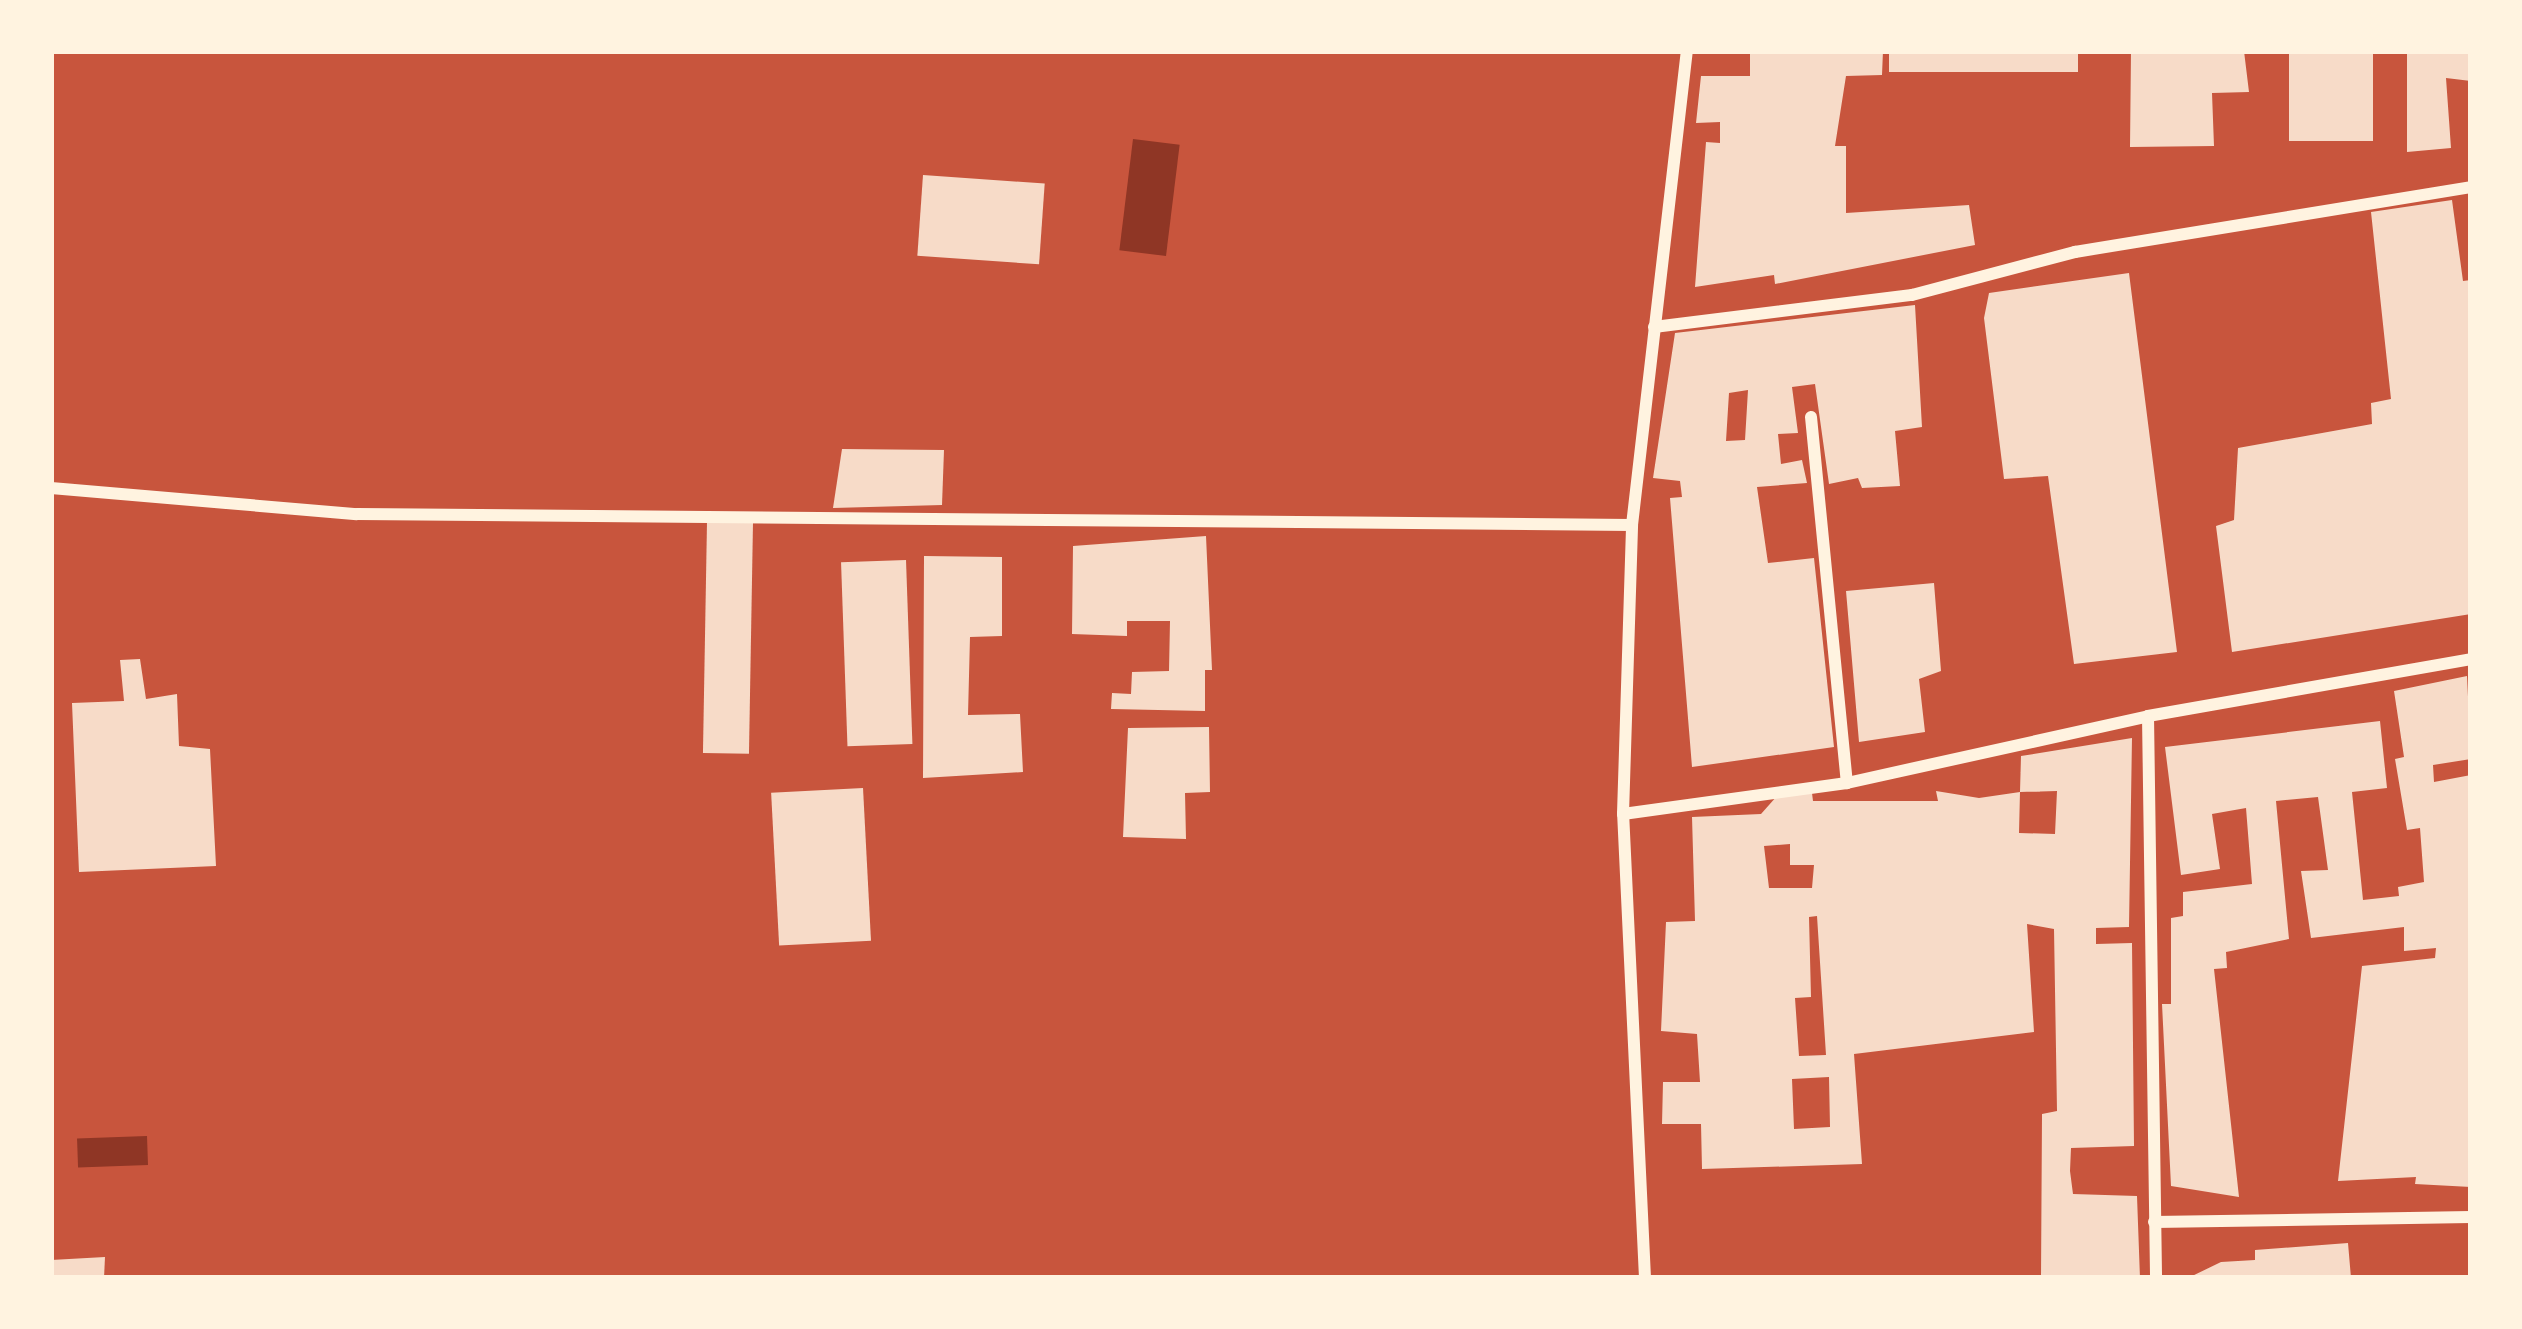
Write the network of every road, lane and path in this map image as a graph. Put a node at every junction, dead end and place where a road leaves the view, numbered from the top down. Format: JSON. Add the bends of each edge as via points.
{"nodes":[{"id":1,"x":1687,"y":51,"type":"edge"},
{"id":2,"x":2471,"y":187,"type":"edge"},
{"id":3,"x":1654,"y":327,"type":"junction"},
{"id":4,"x":1811,"y":417,"type":"dead end"},
{"id":5,"x":51,"y":488,"type":"edge"},
{"id":6,"x":1632,"y":525,"type":"junction"},
{"id":7,"x":2471,"y":659,"type":"edge"},
{"id":8,"x":2148,"y":716,"type":"junction"},
{"id":9,"x":1846,"y":783,"type":"junction"},
{"id":10,"x":1623,"y":814,"type":"junction"},
{"id":11,"x":2471,"y":1217,"type":"edge"},
{"id":12,"x":2154,"y":1222,"type":"junction"},
{"id":13,"x":1646,"y":1278,"type":"edge"},
{"id":14,"x":2156,"y":1278,"type":"edge"}],
"edges":[{"from":1,"to":3,"type":"street"},
{"from":2,"to":3,"type":"street","via":[[2075,252],[1912,295]]},
{"from":3,"to":6,"type":"street"},
{"from":4,"to":9,"type":"street"},
{"from":5,"to":6,"type":"street","via":[[356,514]]},
{"from":6,"to":10,"type":"street"},
{"from":7,"to":8,"type":"street"},
{"from":8,"to":9,"type":"street"},
{"from":8,"to":12,"type":"street"},
{"from":9,"to":10,"type":"street"},
{"from":10,"to":13,"type":"street"},
{"from":11,"to":12,"type":"street"},
{"from":12,"to":14,"type":"street"}]}
